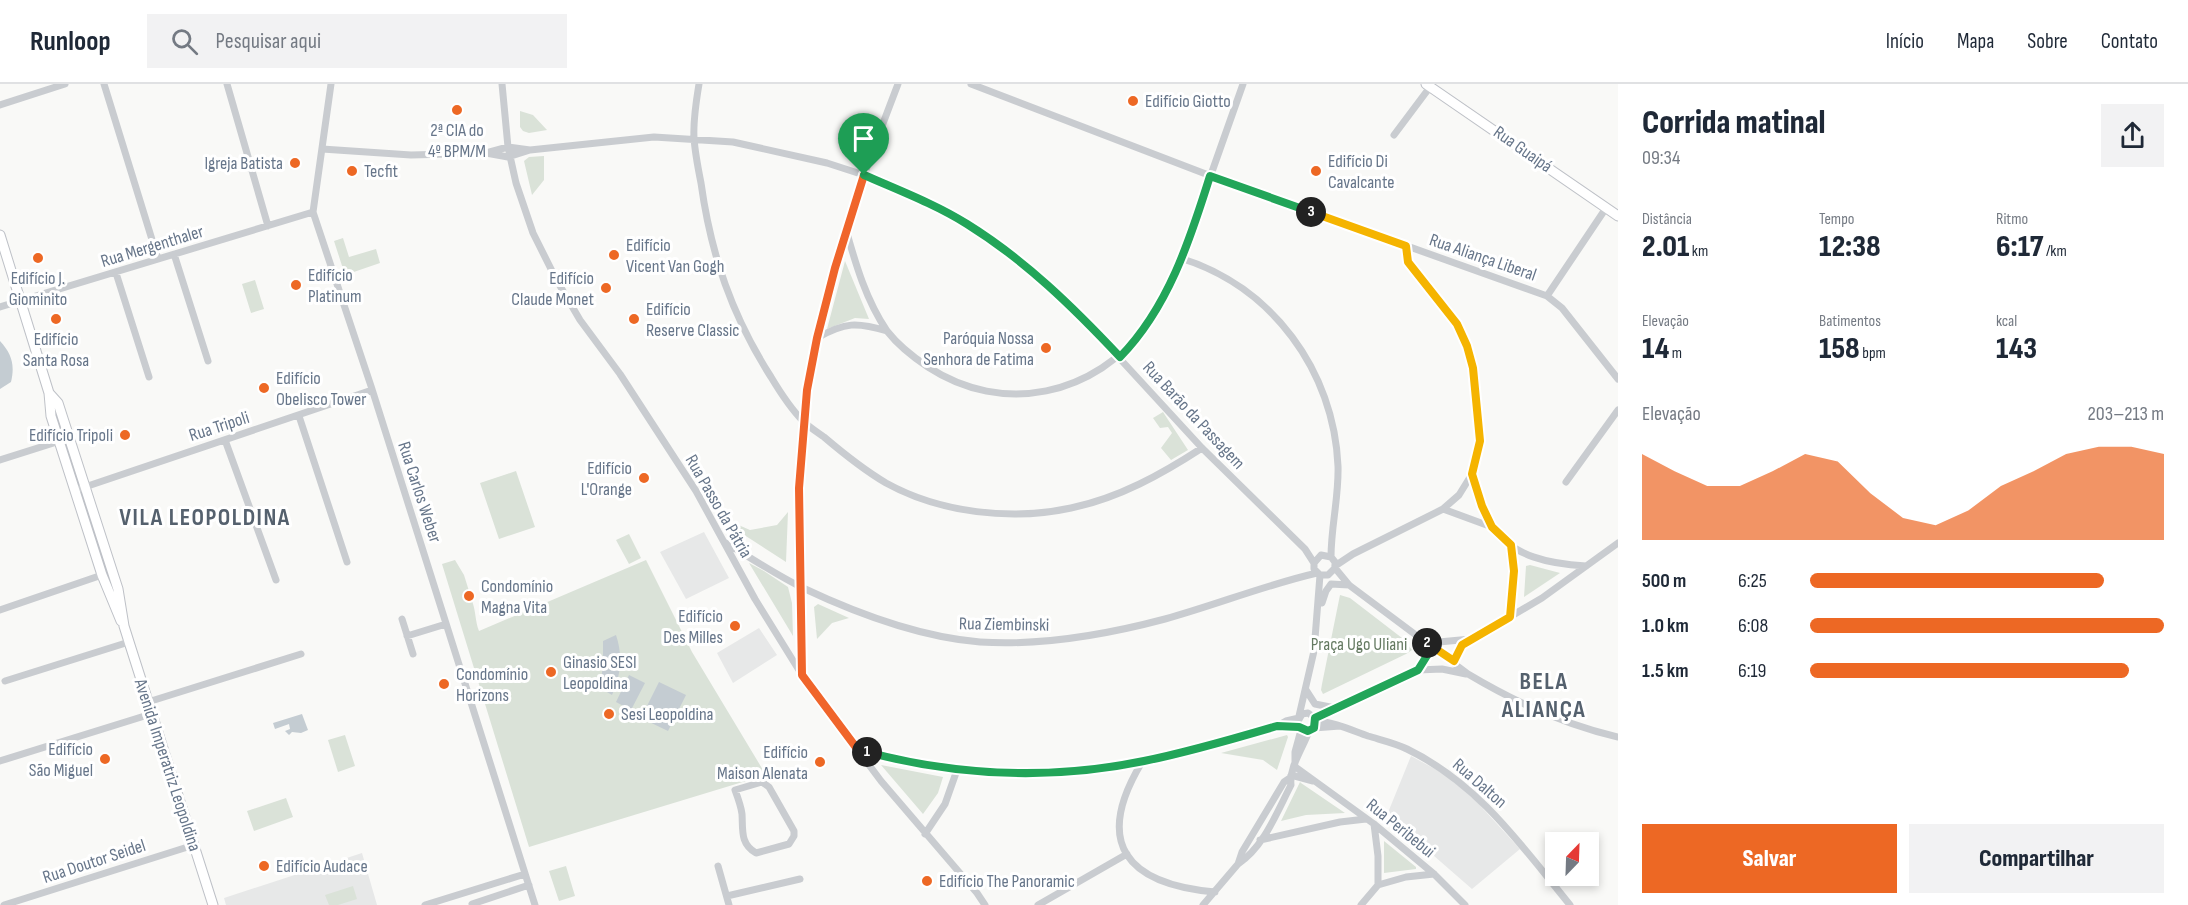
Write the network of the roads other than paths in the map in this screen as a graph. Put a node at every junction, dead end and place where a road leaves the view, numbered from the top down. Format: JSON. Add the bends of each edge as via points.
{"nodes":[{"id":1,"x":65,"y":84,"type":"edge"},
{"id":2,"x":104,"y":84,"type":"edge"},
{"id":3,"x":227,"y":84,"type":"edge"},
{"id":4,"x":331,"y":84,"type":"edge"},
{"id":5,"x":502,"y":84,"type":"edge"},
{"id":6,"x":699,"y":84,"type":"edge"},
{"id":7,"x":897,"y":84,"type":"edge"},
{"id":8,"x":971,"y":84,"type":"edge"},
{"id":9,"x":1243,"y":84,"type":"edge"},
{"id":10,"x":1432,"y":86,"type":"edge"},
{"id":11,"x":0,"y":105,"type":"edge"},
{"id":12,"x":1394,"y":135,"type":"dead end"},
{"id":13,"x":694,"y":138,"type":"junction"},
{"id":14,"x":508,"y":147,"type":"junction"},
{"id":15,"x":322,"y":149,"type":"junction"},
{"id":16,"x":530,"y":150,"type":"junction"},
{"id":17,"x":486,"y":153,"type":"junction"},
{"id":18,"x":511,"y":157,"type":"junction"},
{"id":19,"x":864,"y":175,"type":"junction"},
{"id":20,"x":1210,"y":176,"type":"junction"},
{"id":21,"x":1606,"y":208,"type":"junction"},
{"id":22,"x":313,"y":212,"type":"junction"},
{"id":23,"x":1618,"y":216,"type":"edge"},
{"id":24,"x":268,"y":226,"type":"junction"},
{"id":25,"x":846,"y":230,"type":"junction"},
{"id":26,"x":0,"y":235,"type":"edge"},
{"id":27,"x":1406,"y":246,"type":"junction"},
{"id":28,"x":174,"y":254,"type":"junction"},
{"id":29,"x":1180,"y":258,"type":"junction"},
{"id":30,"x":158,"y":259,"type":"junction"},
{"id":31,"x":116,"y":273,"type":"junction"},
{"id":32,"x":1547,"y":296,"type":"junction"},
{"id":33,"x":21,"y":300,"type":"junction"},
{"id":34,"x":0,"y":307,"type":"edge"},
{"id":35,"x":887,"y":331,"type":"junction"},
{"id":36,"x":817,"y":338,"type":"junction"},
{"id":37,"x":1120,"y":357,"type":"junction"},
{"id":38,"x":208,"y":361,"type":"dead end"},
{"id":39,"x":148,"y":377,"type":"dead end"},
{"id":40,"x":1618,"y":379,"type":"edge"},
{"id":41,"x":372,"y":390,"type":"junction"},
{"id":42,"x":50,"y":393,"type":"junction"},
{"id":43,"x":1618,"y":410,"type":"edge"},
{"id":44,"x":299,"y":416,"type":"junction"},
{"id":45,"x":804,"y":422,"type":"junction"},
{"id":46,"x":70,"y":438,"type":"junction"},
{"id":47,"x":225,"y":440,"type":"junction"},
{"id":48,"x":59,"y":441,"type":"junction"},
{"id":49,"x":1202,"y":448,"type":"junction"},
{"id":50,"x":0,"y":460,"type":"edge"},
{"id":51,"x":1472,"y":474,"type":"junction"},
{"id":52,"x":1566,"y":482,"type":"dead end"},
{"id":53,"x":86,"y":487,"type":"junction"},
{"id":54,"x":76,"y":490,"type":"junction"},
{"id":55,"x":1443,"y":509,"type":"junction"},
{"id":56,"x":1492,"y":527,"type":"junction"},
{"id":57,"x":1331,"y":539,"type":"junction"},
{"id":58,"x":724,"y":542,"type":"junction"},
{"id":59,"x":1618,"y":543,"type":"edge"},
{"id":60,"x":1511,"y":545,"type":"junction"},
{"id":61,"x":347,"y":562,"type":"dead end"},
{"id":62,"x":1334,"y":562,"type":"junction"},
{"id":63,"x":1318,"y":565,"type":"junction"},
{"id":64,"x":1587,"y":566,"type":"junction"},
{"id":65,"x":102,"y":575,"type":"junction"},
{"id":66,"x":276,"y":580,"type":"dead end"},
{"id":67,"x":1349,"y":585,"type":"junction"},
{"id":68,"x":800,"y":586,"type":"junction"},
{"id":69,"x":0,"y":610,"type":"edge"},
{"id":70,"x":1318,"y":612,"type":"junction"},
{"id":71,"x":1510,"y":617,"type":"junction"},
{"id":72,"x":402,"y":619,"type":"dead end"},
{"id":73,"x":446,"y":624,"type":"junction"},
{"id":74,"x":124,"y":626,"type":"junction"},
{"id":75,"x":407,"y":636,"type":"junction"},
{"id":76,"x":1473,"y":638,"type":"junction"},
{"id":77,"x":129,"y":642,"type":"junction"},
{"id":78,"x":1427,"y":643,"type":"junction"},
{"id":79,"x":301,"y":654,"type":"dead end"},
{"id":80,"x":413,"y":654,"type":"dead end"},
{"id":81,"x":1454,"y":661,"type":"junction"},
{"id":82,"x":1418,"y":670,"type":"junction"},
{"id":83,"x":1468,"y":674,"type":"junction"},
{"id":84,"x":802,"y":675,"type":"junction"},
{"id":85,"x":5,"y":681,"type":"dead end"},
{"id":86,"x":1306,"y":690,"type":"junction"},
{"id":87,"x":148,"y":702,"type":"junction"},
{"id":88,"x":1336,"y":708,"type":"junction"},
{"id":89,"x":151,"y":714,"type":"junction"},
{"id":90,"x":1299,"y":717,"type":"junction"},
{"id":91,"x":1313,"y":725,"type":"junction"},
{"id":92,"x":1277,"y":726,"type":"junction"},
{"id":93,"x":1300,"y":728,"type":"junction"},
{"id":94,"x":1618,"y":737,"type":"edge"},
{"id":95,"x":858,"y":750,"type":"junction"},
{"id":96,"x":0,"y":761,"type":"edge"},
{"id":97,"x":1142,"y":762,"type":"junction"},
{"id":98,"x":1294,"y":764,"type":"junction"},
{"id":99,"x":957,"y":770,"type":"junction"},
{"id":100,"x":1291,"y":776,"type":"junction"},
{"id":101,"x":1313,"y":781,"type":"junction"},
{"id":102,"x":1366,"y":819,"type":"junction"},
{"id":103,"x":1271,"y":824,"type":"junction"},
{"id":104,"x":1374,"y":824,"type":"junction"},
{"id":105,"x":741,"y":831,"type":"joint"},
{"id":106,"x":925,"y":834,"type":"junction"},
{"id":107,"x":1282,"y":834,"type":"junction"},
{"id":108,"x":1260,"y":840,"type":"junction"},
{"id":109,"x":194,"y":845,"type":"junction"},
{"id":110,"x":1127,"y":854,"type":"junction"},
{"id":111,"x":1238,"y":864,"type":"junction"},
{"id":112,"x":718,"y":866,"type":"dead end"},
{"id":113,"x":525,"y":874,"type":"junction"},
{"id":114,"x":1434,"y":874,"type":"junction"},
{"id":115,"x":800,"y":879,"type":"dead end"},
{"id":116,"x":529,"y":885,"type":"junction"},
{"id":117,"x":1378,"y":885,"type":"junction"},
{"id":118,"x":1215,"y":892,"type":"junction"},
{"id":119,"x":727,"y":896,"type":"junction"},
{"id":120,"x":472,"y":904,"type":"edge"},
{"id":121,"x":4,"y":905,"type":"edge"},
{"id":122,"x":213,"y":905,"type":"edge"},
{"id":123,"x":425,"y":905,"type":"edge"},
{"id":124,"x":535,"y":905,"type":"edge"},
{"id":125,"x":729,"y":905,"type":"edge"},
{"id":126,"x":985,"y":905,"type":"edge"},
{"id":127,"x":1038,"y":905,"type":"edge"},
{"id":128,"x":1203,"y":905,"type":"edge"},
{"id":129,"x":1361,"y":905,"type":"edge"},
{"id":130,"x":1465,"y":905,"type":"edge"},
{"id":131,"x":1570,"y":905,"type":"edge"}],
"edges":[{"from":1,"to":11,"type":"street"},
{"from":2,"to":30,"type":"street"},
{"from":3,"to":24,"type":"street"},
{"from":4,"to":15,"type":"street","name":"Rua Carlos Weber"},
{"from":5,"to":14,"type":"street","name":"Rua Passo da Pátria"},
{"from":6,"to":13,"type":"street"},
{"from":7,"to":19,"type":"street"},
{"from":8,"to":20,"type":"street","name":"Rua Aliança Liberal"},
{"from":9,"to":20,"type":"street"},
{"from":10,"to":12,"type":"street"},
{"from":10,"to":21,"type":"main road","name":"Rua Guaipá"},
{"from":13,"to":16,"type":"street","name":"Rua Barão da Passagem","via":[[654,136]]},
{"from":13,"to":19,"type":"street","name":"Rua Barão da Passagem","via":[[782,151]]},
{"from":13,"to":45,"type":"street","via":[[708,225],[731,303],[778,389]]},
{"from":14,"to":16,"type":"street","name":"Rua Barão da Passagem"},
{"from":14,"to":17,"type":"street","name":"Rua Barão da Passagem"},
{"from":14,"to":18,"type":"street","name":"Rua Passo da Pátria"},
{"from":15,"to":17,"type":"street","name":"Rua Barão da Passagem","via":[[411,155]]},
{"from":15,"to":22,"type":"street","name":"Rua Carlos Weber"},
{"from":16,"to":18,"type":"street","name":"Rua Barão da Passagem"},
{"from":17,"to":18,"type":"street","name":"Rua Barão da Passagem"},
{"from":18,"to":58,"type":"street","name":"Rua Passo da Pátria","via":[[533,233],[556,279],[696,491]]},
{"from":19,"to":25,"type":"street"},
{"from":19,"to":37,"type":"street","name":"Rua Barão da Passagem","via":[[966,223],[1000,247],[1064,298]]},
{"from":20,"to":27,"type":"street","name":"Rua Aliança Liberal"},
{"from":20,"to":29,"type":"street"},
{"from":21,"to":23,"type":"main road","name":"Rua Guaipá"},
{"from":21,"to":32,"type":"street"},
{"from":22,"to":24,"type":"street","name":"Rua Mergenthaler"},
{"from":22,"to":41,"type":"street","name":"Rua Carlos Weber"},
{"from":24,"to":28,"type":"street","name":"Rua Mergenthaler"},
{"from":25,"to":35,"type":"street","via":[[869,300]]},
{"from":25,"to":36,"type":"street"},
{"from":26,"to":33,"type":"main road","name":"Avenida Imperatriz Leopoldina"},
{"from":27,"to":32,"type":"street","name":"Rua Aliança Liberal"},
{"from":27,"to":51,"type":"street","via":[[1408,262],[1446,308],[1467,346],[1480,441]]},
{"from":28,"to":30,"type":"street","name":"Rua Mergenthaler"},
{"from":28,"to":38,"type":"street"},
{"from":29,"to":37,"type":"street","via":[[1159,307]]},
{"from":29,"to":57,"type":"street","via":[[1214,271],[1248,292],[1286,328],[1310,365],[1334,429],[1338,493]]},
{"from":30,"to":31,"type":"street","name":"Rua Mergenthaler"},
{"from":31,"to":33,"type":"street","name":"Rua Mergenthaler"},
{"from":31,"to":39,"type":"street"},
{"from":32,"to":40,"type":"street","name":"Rua Aliança Liberal","via":[[1562,308]]},
{"from":33,"to":34,"type":"street","name":"Rua Mergenthaler"},
{"from":33,"to":42,"type":"main road","name":"Avenida Imperatriz Leopoldina"},
{"from":35,"to":36,"type":"street","via":[[854,324],[834,328]]},
{"from":35,"to":37,"type":"street","via":[[899,345],[943,377],[1000,394],[1026,394],[1076,383]]},
{"from":36,"to":45,"type":"street"},
{"from":37,"to":49,"type":"street","name":"Rua Barão da Passagem"},
{"from":41,"to":44,"type":"street","name":"Rua Tripoli"},
{"from":41,"to":73,"type":"street","name":"Rua Carlos Weber"},
{"from":42,"to":46,"type":"main road","name":"Avenida Imperatriz Leopoldina","via":[[58,403]]},
{"from":42,"to":48,"type":"main road","name":"Avenida Imperatriz Leopoldina","via":[[50,410]]},
{"from":43,"to":52,"type":"street"},
{"from":44,"to":47,"type":"street","name":"Rua Tripoli"},
{"from":44,"to":61,"type":"street"},
{"from":45,"to":49,"type":"street","via":[[868,472],[907,493],[950,506],[1006,513],[1091,504],[1160,474]]},
{"from":45,"to":68,"type":"street","via":[[799,488]]},
{"from":46,"to":48,"type":"street"},
{"from":46,"to":53,"type":"main road","name":"Avenida Imperatriz Leopoldina"},
{"from":47,"to":53,"type":"street","name":"Rua Tripoli"},
{"from":47,"to":66,"type":"street"},
{"from":48,"to":50,"type":"street"},
{"from":48,"to":54,"type":"main road","name":"Avenida Imperatriz Leopoldina"},
{"from":49,"to":63,"type":"street","name":"Rua Barão da Passagem"},
{"from":51,"to":55,"type":"street","via":[[1459,495]]},
{"from":51,"to":56,"type":"street"},
{"from":53,"to":54,"type":"street","name":"Rua Tripoli"},
{"from":53,"to":74,"type":"main road","name":"Avenida Imperatriz Leopoldina","via":[[120,598]]},
{"from":54,"to":65,"type":"main road","name":"Avenida Imperatriz Leopoldina"},
{"from":55,"to":56,"type":"street"},
{"from":55,"to":62,"type":"street"},
{"from":56,"to":60,"type":"street"},
{"from":57,"to":62,"type":"street"},
{"from":57,"to":63,"type":"street"},
{"from":58,"to":68,"type":"street","name":"Rua Ziembinski"},
{"from":58,"to":84,"type":"street","name":"Rua Passo da Pátria"},
{"from":59,"to":64,"type":"street"},
{"from":60,"to":64,"type":"street","via":[[1551,563]]},
{"from":60,"to":71,"type":"street","via":[[1514,571]]},
{"from":62,"to":63,"type":"street"},
{"from":62,"to":63,"type":"street","name":"Rua Ziembinski","via":[[1328,575]]},
{"from":62,"to":67,"type":"street"},
{"from":63,"to":68,"type":"street","name":"Rua Ziembinski","via":[[1296,578],[1164,619],[1077,638],[1009,642],[948,638],[916,630],[840,605]]},
{"from":63,"to":70,"type":"street"},
{"from":64,"to":71,"type":"street"},
{"from":65,"to":69,"type":"street"},
{"from":65,"to":74,"type":"main road","name":"Avenida Imperatriz Leopoldina"},
{"from":67,"to":70,"type":"street","via":[[1328,586]]},
{"from":67,"to":78,"type":"street"},
{"from":68,"to":84,"type":"street"},
{"from":70,"to":86,"type":"street"},
{"from":71,"to":76,"type":"street"},
{"from":72,"to":75,"type":"street"},
{"from":73,"to":75,"type":"street"},
{"from":73,"to":113,"type":"street","name":"Rua Carlos Weber"},
{"from":74,"to":77,"type":"main road","name":"Avenida Imperatriz Leopoldina"},
{"from":75,"to":80,"type":"street"},
{"from":76,"to":78,"type":"street"},
{"from":76,"to":81,"type":"street","via":[[1460,648]]},
{"from":77,"to":85,"type":"street"},
{"from":77,"to":87,"type":"main road","name":"Avenida Imperatriz Leopoldina"},
{"from":78,"to":81,"type":"street"},
{"from":78,"to":82,"type":"street","via":[[1428,654]]},
{"from":79,"to":87,"type":"street"},
{"from":81,"to":83,"type":"street"},
{"from":82,"to":83,"type":"street"},
{"from":82,"to":88,"type":"street"},
{"from":83,"to":94,"type":"street","via":[[1562,721]]},
{"from":84,"to":95,"type":"street","name":"Rua Passo da Pátria"},
{"from":86,"to":88,"type":"street","via":[[1315,704]]},
{"from":86,"to":90,"type":"street"},
{"from":87,"to":89,"type":"main road","name":"Avenida Imperatriz Leopoldina"},
{"from":88,"to":91,"type":"street"},
{"from":89,"to":96,"type":"street"},
{"from":89,"to":109,"type":"main road","name":"Avenida Imperatriz Leopoldina"},
{"from":90,"to":91,"type":"street","via":[[1308,713]]},
{"from":90,"to":92,"type":"street"},
{"from":90,"to":93,"type":"street"},
{"from":91,"to":93,"type":"street"},
{"from":91,"to":98,"type":"street"},
{"from":91,"to":131,"type":"street","name":"Rua Dalton","via":[[1340,726],[1405,748],[1434,764],[1490,809]]},
{"from":92,"to":93,"type":"street"},
{"from":92,"to":97,"type":"street"},
{"from":93,"to":98,"type":"street"},
{"from":95,"to":99,"type":"street"},
{"from":95,"to":106,"type":"street","name":"Rua Passo da Pátria"},
{"from":97,"to":99,"type":"street","via":[[1045,773]]},
{"from":97,"to":110,"type":"street","via":[[1120,809],[1119,825]]},
{"from":98,"to":100,"type":"street"},
{"from":98,"to":101,"type":"street","name":"Rua Peribebui"},
{"from":99,"to":106,"type":"street","via":[[945,804]]},
{"from":100,"to":101,"type":"street","name":"Rua Peribebui"},
{"from":100,"to":103,"type":"street","via":[[1291,785]]},
{"from":100,"to":111,"type":"street"},
{"from":101,"to":102,"type":"street","name":"Rua Peribebui"},
{"from":102,"to":104,"type":"street","name":"Rua Peribebui"},
{"from":102,"to":107,"type":"street"},
{"from":103,"to":107,"type":"street"},
{"from":103,"to":108,"type":"street"},
{"from":104,"to":114,"type":"street","name":"Rua Peribebui"},
{"from":104,"to":117,"type":"street"},
{"from":105,"to":105,"type":"street","via":[[744,841],[756,853],[793,840],[794,831],[765,782],[735,790],[742,814]]},
{"from":106,"to":126,"type":"street","name":"Rua Passo da Pátria"},
{"from":107,"to":108,"type":"street"},
{"from":108,"to":111,"type":"street"},
{"from":109,"to":121,"type":"street","name":"Rua Doutor Seidel"},
{"from":109,"to":122,"type":"main road","name":"Avenida Imperatriz Leopoldina"},
{"from":110,"to":118,"type":"street","via":[[1136,866],[1153,877],[1188,890]]},
{"from":110,"to":127,"type":"street"},
{"from":111,"to":118,"type":"street"},
{"from":112,"to":119,"type":"street"},
{"from":113,"to":116,"type":"street","name":"Rua Carlos Weber"},
{"from":113,"to":123,"type":"street"},
{"from":114,"to":117,"type":"street"},
{"from":114,"to":130,"type":"street","name":"Rua Peribebui"},
{"from":115,"to":119,"type":"street"},
{"from":116,"to":120,"type":"street"},
{"from":116,"to":124,"type":"street","name":"Rua Carlos Weber"},
{"from":117,"to":129,"type":"street"},
{"from":118,"to":128,"type":"street"},
{"from":119,"to":125,"type":"street"}]}
